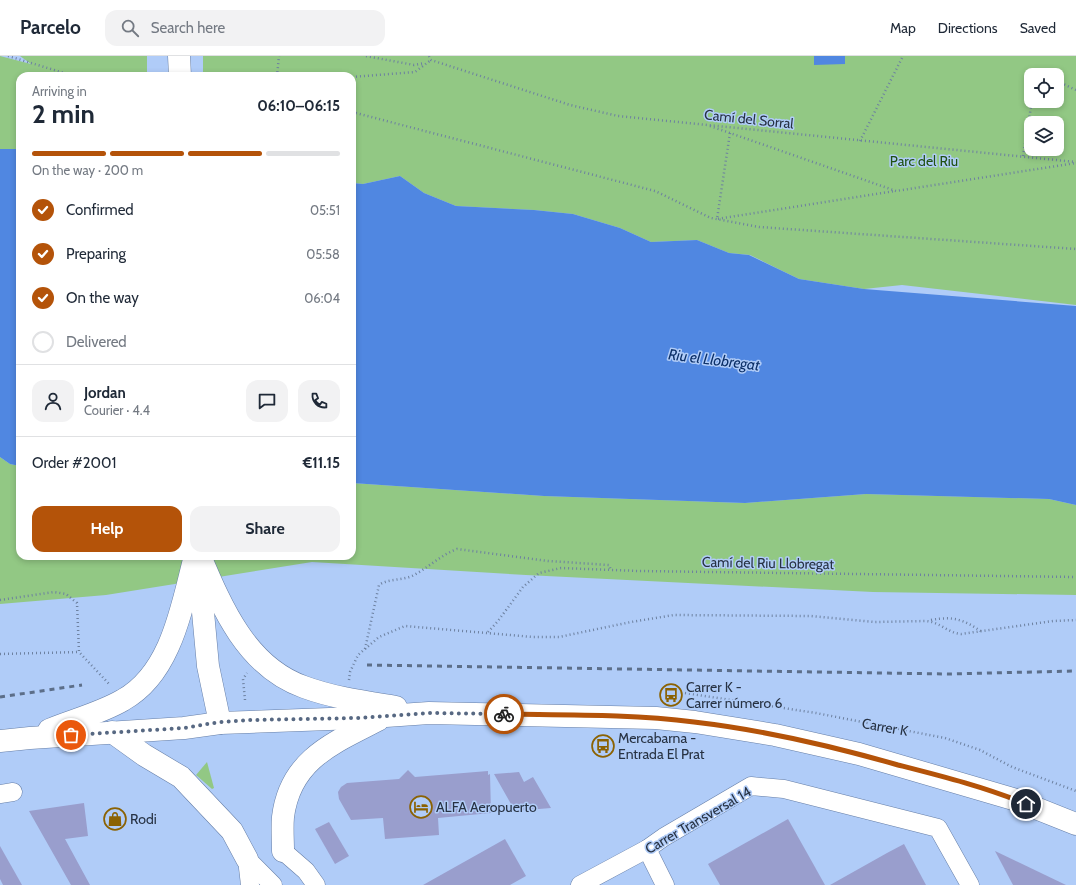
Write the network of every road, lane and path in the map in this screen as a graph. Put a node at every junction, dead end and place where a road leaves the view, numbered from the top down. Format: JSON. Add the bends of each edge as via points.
{"nodes":[{"id":1,"x":8,"y":56,"type":"edge"},
{"id":2,"x":179,"y":56,"type":"edge"},
{"id":3,"x":279,"y":56,"type":"edge"},
{"id":4,"x":366,"y":56,"type":"edge"},
{"id":5,"x":428,"y":56,"type":"edge"},
{"id":6,"x":903,"y":56,"type":"edge"},
{"id":7,"x":430,"y":60,"type":"junction"},
{"id":8,"x":426,"y":63,"type":"junction"},
{"id":9,"x":61,"y":72,"type":"edge"},
{"id":10,"x":180,"y":72,"type":"edge"},
{"id":11,"x":277,"y":72,"type":"edge"},
{"id":12,"x":356,"y":78,"type":"edge"},
{"id":13,"x":1064,"y":84,"type":"edge"},
{"id":14,"x":1076,"y":90,"type":"edge"},
{"id":15,"x":1031,"y":108,"type":"edge"},
{"id":16,"x":356,"y":113,"type":"edge"},
{"id":17,"x":706,"y":124,"type":"junction"},
{"id":18,"x":730,"y":133,"type":"junction"},
{"id":19,"x":860,"y":141,"type":"junction"},
{"id":20,"x":1023,"y":156,"type":"junction"},
{"id":21,"x":1076,"y":163,"type":"edge"},
{"id":22,"x":896,"y":191,"type":"junction"},
{"id":23,"x":717,"y":219,"type":"junction"},
{"id":24,"x":1076,"y":249,"type":"edge"},
{"id":25,"x":196,"y":560,"type":"edge"},
{"id":26,"x":197,"y":560,"type":"edge"},
{"id":27,"x":199,"y":560,"type":"edge"},
{"id":28,"x":611,"y":570,"type":"junction"},
{"id":29,"x":1076,"y":577,"type":"edge"},
{"id":30,"x":0,"y":600,"type":"edge"},
{"id":31,"x":1076,"y":620,"type":"edge"},
{"id":32,"x":926,"y":621,"type":"junction"},
{"id":33,"x":487,"y":632,"type":"junction"},
{"id":34,"x":982,"y":632,"type":"junction"},
{"id":35,"x":365,"y":649,"type":"junction"},
{"id":36,"x":79,"y":652,"type":"junction"},
{"id":37,"x":0,"y":654,"type":"edge"},
{"id":38,"x":248,"y":671,"type":"dead end"},
{"id":39,"x":685,"y":692,"type":"dead end"},
{"id":40,"x":347,"y":699,"type":"junction"},
{"id":41,"x":123,"y":700,"type":"junction"},
{"id":42,"x":245,"y":700,"type":"dead end"},
{"id":43,"x":429,"y":713,"type":"junction"},
{"id":44,"x":385,"y":717,"type":"junction"},
{"id":45,"x":220,"y":722,"type":"junction"},
{"id":46,"x":112,"y":732,"type":"junction"},
{"id":47,"x":30,"y":738,"type":"junction"},
{"id":48,"x":0,"y":742,"type":"edge"},
{"id":49,"x":1076,"y":791,"type":"edge"},
{"id":50,"x":1076,"y":824,"type":"edge"},
{"id":51,"x":647,"y":849,"type":"junction"},
{"id":52,"x":283,"y":851,"type":"junction"},
{"id":53,"x":247,"y":859,"type":"junction"},
{"id":54,"x":250,"y":885,"type":"edge"},
{"id":55,"x":254,"y":885,"type":"edge"},
{"id":56,"x":257,"y":885,"type":"edge"},
{"id":57,"x":262,"y":885,"type":"edge"},
{"id":58,"x":267,"y":885,"type":"edge"},
{"id":59,"x":273,"y":885,"type":"edge"},
{"id":60,"x":306,"y":885,"type":"edge"},
{"id":61,"x":316,"y":885,"type":"edge"},
{"id":62,"x":580,"y":885,"type":"edge"},
{"id":63,"x":665,"y":885,"type":"edge"},
{"id":64,"x":970,"y":885,"type":"edge"}],
"edges":[{"from":1,"to":9,"type":"path"},
{"from":2,"to":10,"type":"main road"},
{"from":3,"to":11,"type":"path"},
{"from":4,"to":8,"type":"path","via":[[414,65]]},
{"from":5,"to":7,"type":"path"},
{"from":6,"to":19,"type":"path"},
{"from":7,"to":8,"type":"path"},
{"from":7,"to":17,"type":"path","name":"Camí del Sorral","via":[[570,106],[618,116]]},
{"from":8,"to":12,"type":"path","via":[[415,72]]},
{"from":13,"to":14,"type":"path"},
{"from":15,"to":20,"type":"path"},
{"from":16,"to":23,"type":"path","via":[[655,191]]},
{"from":17,"to":18,"type":"path"},
{"from":17,"to":19,"type":"path","name":"Camí del Sorral"},
{"from":18,"to":22,"type":"path"},
{"from":18,"to":23,"type":"path"},
{"from":19,"to":20,"type":"path","name":"Camí del Sorral"},
{"from":20,"to":21,"type":"path","name":"Camí del Sorral"},
{"from":21,"to":22,"type":"path"},
{"from":22,"to":23,"type":"path"},
{"from":23,"to":24,"type":"path","via":[[759,227]]},
{"from":25,"to":41,"type":"main road","via":[[166,650],[153,673]]},
{"from":26,"to":45,"type":"main road","via":[[208,666]]},
{"from":27,"to":40,"type":"main road","via":[[224,611],[243,641],[258,657],[273,670],[303,687]]},
{"from":28,"to":29,"type":"path","name":"Camí del Riu Llobregat"},
{"from":28,"to":33,"type":"path","name":"Camí del Riu Llobregat","via":[[561,568],[540,573],[523,587]]},
{"from":28,"to":35,"type":"path","via":[[609,565],[548,561],[457,549],[414,575],[384,581],[379,585]]},
{"from":30,"to":36,"type":"path","via":[[54,592],[66,594],[77,603]]},
{"from":31,"to":34,"type":"path"},
{"from":32,"to":33,"type":"path","via":[[875,622],[811,616],[674,616],[559,637]]},
{"from":32,"to":34,"type":"path","via":[[935,622],[957,633]]},
{"from":32,"to":34,"type":"path","via":[[951,617],[968,623]]},
{"from":33,"to":35,"type":"path","via":[[405,626],[379,637]]},
{"from":35,"to":40,"type":"path","via":[[358,655],[350,672]]},
{"from":36,"to":37,"type":"path"},
{"from":36,"to":41,"type":"path"},
{"from":38,"to":42,"type":"path","via":[[243,679]]},
{"from":39,"to":49,"type":"path","name":"Carrer K","via":[[816,713],[945,738],[980,750],[1012,766]]},
{"from":40,"to":43,"type":"main road"},
{"from":41,"to":47,"type":"main road"},
{"from":43,"to":44,"type":"main road"},
{"from":43,"to":50,"type":"main road","via":[[656,718],[775,735],[936,775],[1013,799]]},
{"from":44,"to":45,"type":"main road"},
{"from":44,"to":52,"type":"main road","via":[[332,744],[306,765],[296,779],[283,817]]},
{"from":45,"to":46,"type":"main road","via":[[184,728]]},
{"from":46,"to":47,"type":"main road"},
{"from":46,"to":53,"type":"main road","via":[[181,777],[232,831]]},
{"from":47,"to":48,"type":"main road"},
{"from":51,"to":62,"type":"lane","name":"Carrer Transversal 14"},
{"from":51,"to":63,"type":"lane"},
{"from":51,"to":64,"type":"lane","name":"Carrer Transversal 14","via":[[751,786],[784,790],[938,828]]},
{"from":52,"to":60,"type":"lane"},
{"from":52,"to":61,"type":"lane","via":[[306,871]]},
{"from":53,"to":54,"type":"lane"},
{"from":53,"to":55,"type":"lane"},
{"from":53,"to":56,"type":"lane"},
{"from":53,"to":57,"type":"lane"},
{"from":53,"to":58,"type":"lane"},
{"from":53,"to":59,"type":"lane"}]}
